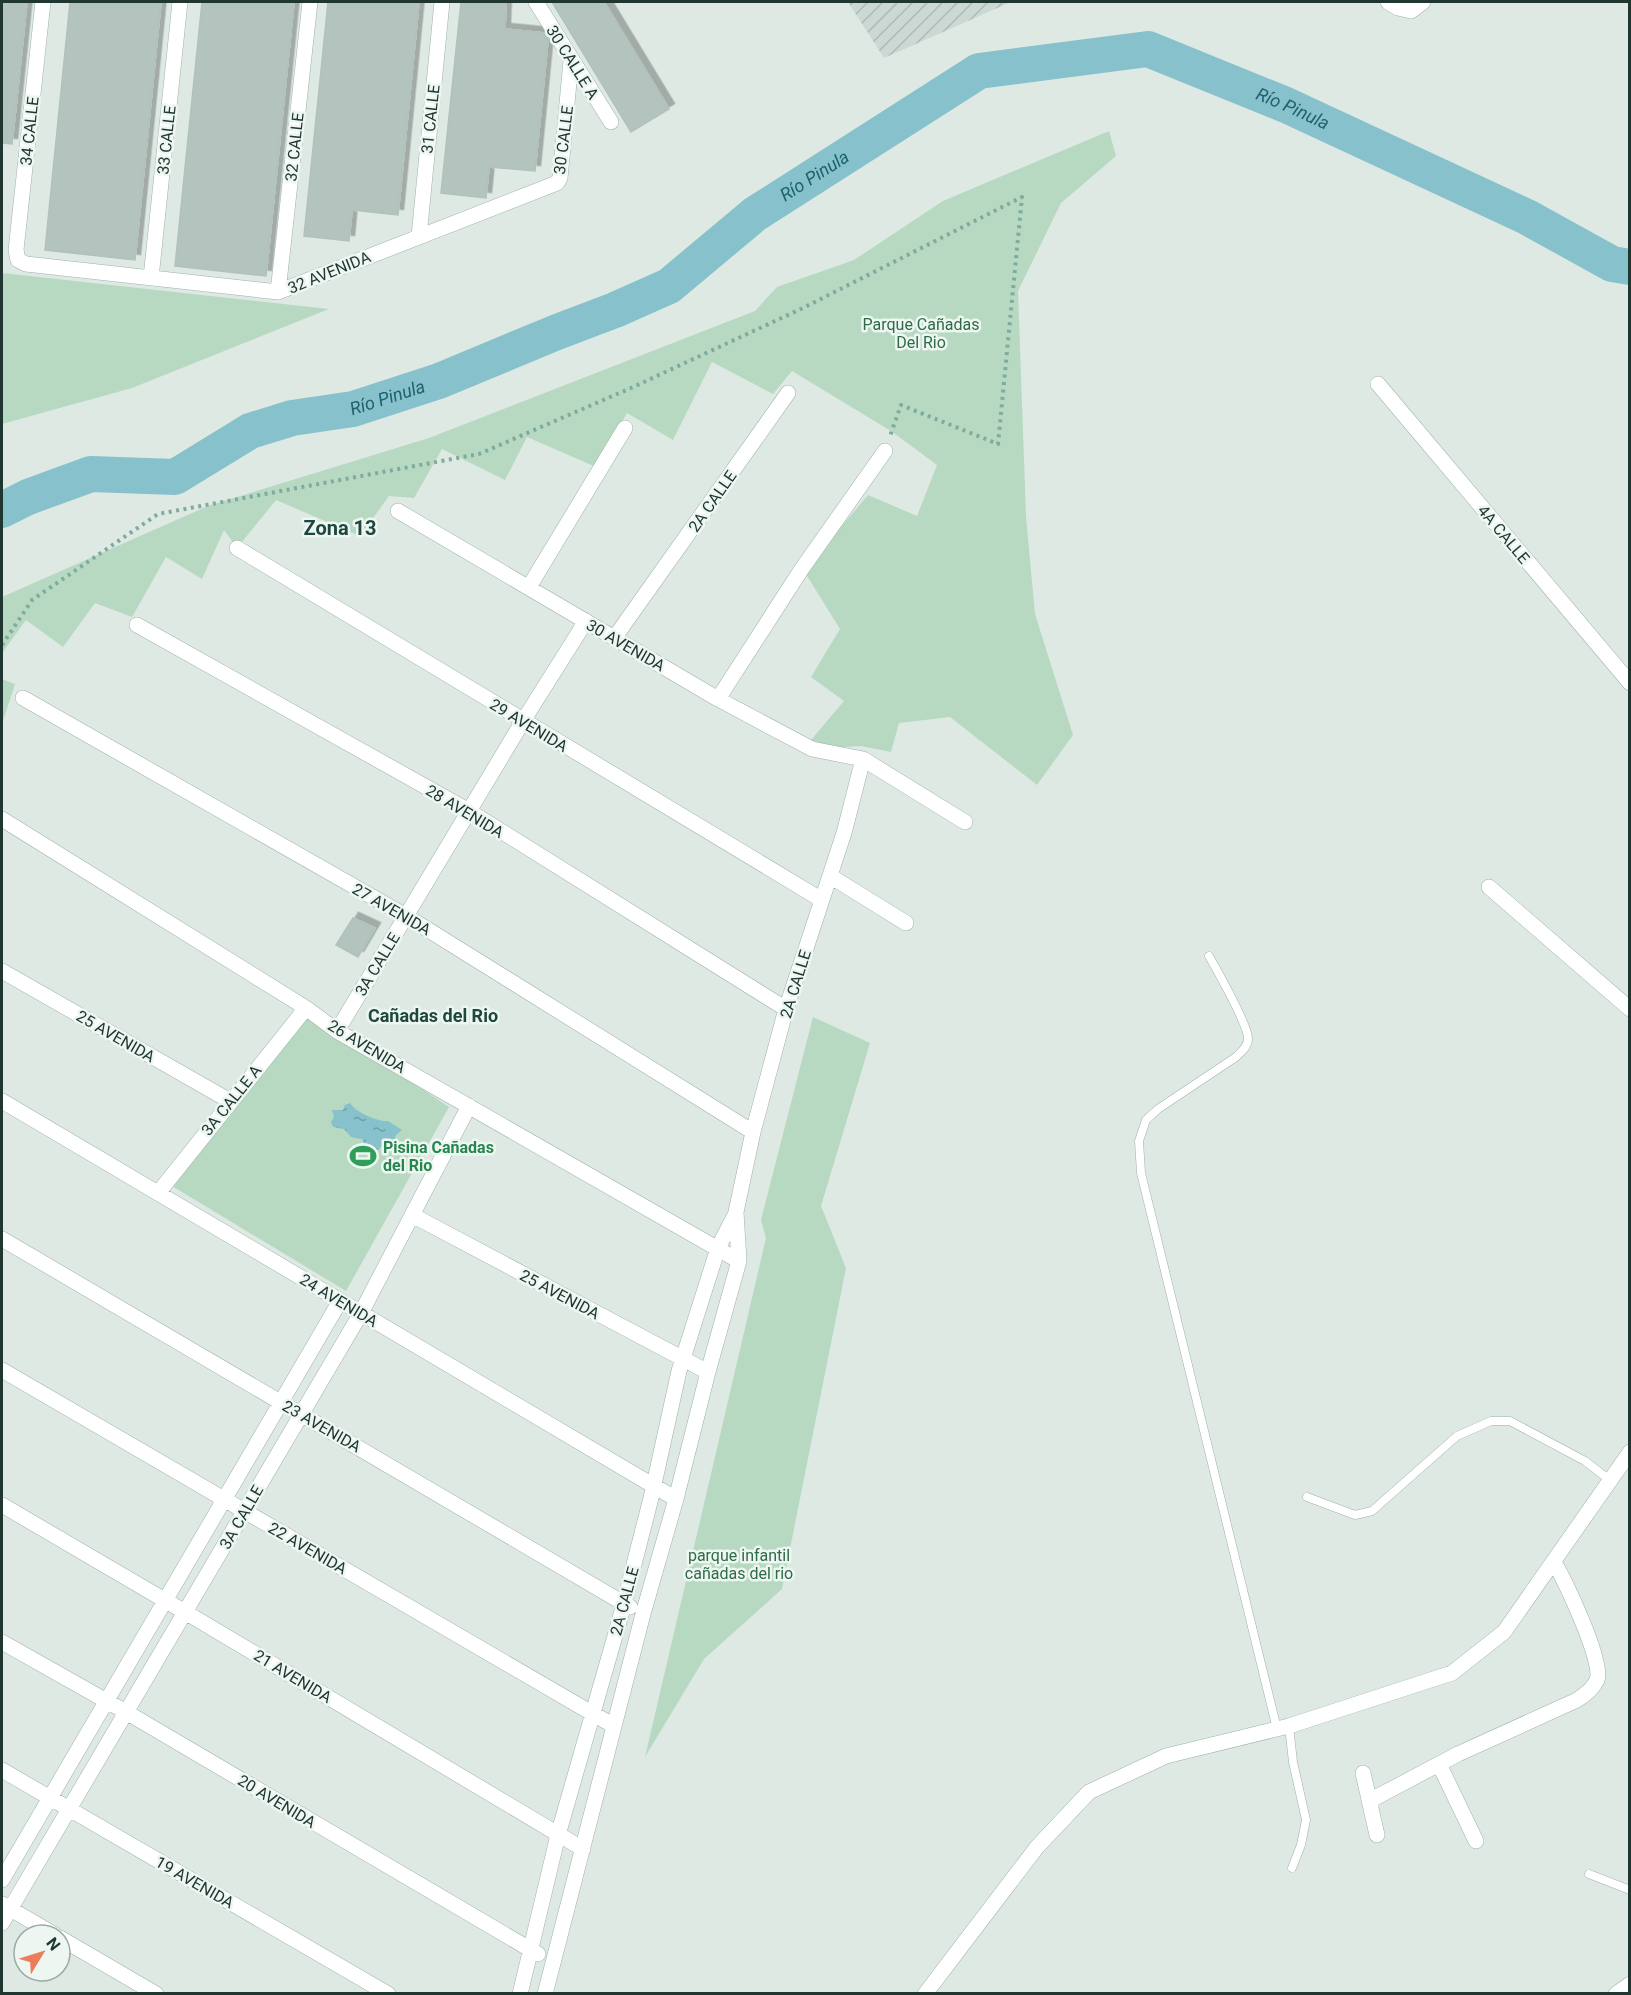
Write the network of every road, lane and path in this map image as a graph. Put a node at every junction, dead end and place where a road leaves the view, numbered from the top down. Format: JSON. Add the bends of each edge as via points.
{"nodes":[{"id":1,"x":43,"y":2,"type":"edge"},
{"id":2,"x":180,"y":2,"type":"edge"},
{"id":3,"x":309,"y":2,"type":"edge"},
{"id":4,"x":442,"y":2,"type":"edge"},
{"id":5,"x":536,"y":2,"type":"edge"},
{"id":6,"x":1388,"y":2,"type":"edge"},
{"id":7,"x":1423,"y":2,"type":"edge"},
{"id":8,"x":571,"y":61,"type":"junction"},
{"id":9,"x":611,"y":122,"type":"dead end"},
{"id":10,"x":557,"y":183,"type":"joint"},
{"id":11,"x":419,"y":236,"type":"junction"},
{"id":12,"x":18,"y":260,"type":"joint"},
{"id":13,"x":151,"y":278,"type":"junction"},
{"id":14,"x":278,"y":292,"type":"junction"},
{"id":15,"x":1378,"y":384,"type":"dead end"},
{"id":16,"x":788,"y":393,"type":"dead end"},
{"id":17,"x":625,"y":428,"type":"dead end"},
{"id":18,"x":885,"y":451,"type":"joint"},
{"id":19,"x":398,"y":511,"type":"dead end"},
{"id":20,"x":237,"y":548,"type":"dead end"},
{"id":21,"x":529,"y":587,"type":"junction"},
{"id":22,"x":586,"y":621,"type":"junction"},
{"id":23,"x":137,"y":626,"type":"dead end"},
{"id":24,"x":615,"y":638,"type":"junction"},
{"id":25,"x":2,"y":645,"type":"edge"},
{"id":26,"x":1629,"y":683,"type":"edge"},
{"id":27,"x":23,"y":698,"type":"dead end"},
{"id":28,"x":718,"y":699,"type":"junction"},
{"id":29,"x":523,"y":721,"type":"junction"},
{"id":30,"x":863,"y":759,"type":"junction"},
{"id":31,"x":469,"y":812,"type":"junction"},
{"id":32,"x":2,"y":819,"type":"edge"},
{"id":33,"x":965,"y":822,"type":"dead end"},
{"id":34,"x":830,"y":876,"type":"junction"},
{"id":35,"x":1489,"y":887,"type":"dead end"},
{"id":36,"x":822,"y":900,"type":"junction"},
{"id":37,"x":406,"y":916,"type":"junction"},
{"id":38,"x":906,"y":923,"type":"dead end"},
{"id":39,"x":1209,"y":956,"type":"dead end"},
{"id":40,"x":2,"y":971,"type":"edge"},
{"id":41,"x":306,"y":1008,"type":"junction"},
{"id":42,"x":786,"y":1009,"type":"junction"},
{"id":43,"x":1629,"y":1009,"type":"edge"},
{"id":44,"x":338,"y":1030,"type":"junction"},
{"id":45,"x":2,"y":1101,"type":"edge"},
{"id":46,"x":230,"y":1101,"type":"junction"},
{"id":47,"x":469,"y":1106,"type":"junction"},
{"id":48,"x":753,"y":1132,"type":"junction"},
{"id":49,"x":158,"y":1193,"type":"junction"},
{"id":50,"x":736,"y":1212,"type":"junction"},
{"id":51,"x":412,"y":1215,"type":"junction"},
{"id":52,"x":2,"y":1239,"type":"edge"},
{"id":53,"x":718,"y":1248,"type":"junction"},
{"id":54,"x":739,"y":1261,"type":"junction"},
{"id":55,"x":340,"y":1301,"type":"junction"},
{"id":56,"x":361,"y":1313,"type":"junction"},
{"id":57,"x":682,"y":1359,"type":"junction"},
{"id":58,"x":2,"y":1370,"type":"edge"},
{"id":59,"x":708,"y":1372,"type":"junction"},
{"id":60,"x":281,"y":1402,"type":"junction"},
{"id":61,"x":302,"y":1414,"type":"junction"},
{"id":62,"x":1629,"y":1452,"type":"edge"},
{"id":63,"x":1611,"y":1481,"type":"junction"},
{"id":64,"x":654,"y":1485,"type":"junction"},
{"id":65,"x":1306,"y":1497,"type":"dead end"},
{"id":66,"x":676,"y":1499,"type":"junction"},
{"id":67,"x":224,"y":1500,"type":"junction"},
{"id":68,"x":2,"y":1505,"type":"edge"},
{"id":69,"x":244,"y":1511,"type":"junction"},
{"id":70,"x":1554,"y":1562,"type":"junction"},
{"id":71,"x":165,"y":1601,"type":"junction"},
{"id":72,"x":623,"y":1604,"type":"junction"},
{"id":73,"x":185,"y":1612,"type":"junction"},
{"id":74,"x":643,"y":1614,"type":"junction"},
{"id":75,"x":2,"y":1642,"type":"edge"},
{"id":76,"x":106,"y":1702,"type":"junction"},
{"id":77,"x":126,"y":1712,"type":"junction"},
{"id":78,"x":592,"y":1714,"type":"junction"},
{"id":79,"x":614,"y":1726,"type":"junction"},
{"id":80,"x":1283,"y":1728,"type":"junction"},
{"id":81,"x":1439,"y":1764,"type":"junction"},
{"id":82,"x":2,"y":1770,"type":"edge"},
{"id":83,"x":1363,"y":1773,"type":"dead end"},
{"id":84,"x":50,"y":1798,"type":"junction"},
{"id":85,"x":1369,"y":1801,"type":"junction"},
{"id":86,"x":69,"y":1809,"type":"junction"},
{"id":87,"x":558,"y":1835,"type":"junction"},
{"id":88,"x":1377,"y":1835,"type":"dead end"},
{"id":89,"x":1476,"y":1842,"type":"dead end"},
{"id":90,"x":583,"y":1850,"type":"junction"},
{"id":91,"x":1292,"y":1868,"type":"dead end"},
{"id":92,"x":1589,"y":1874,"type":"dead end"},
{"id":93,"x":2,"y":1880,"type":"edge"},
{"id":94,"x":1629,"y":1890,"type":"edge"},
{"id":95,"x":6,"y":1906,"type":"edge"},
{"id":96,"x":2,"y":1923,"type":"edge"},
{"id":97,"x":35,"y":1923,"type":"edge"},
{"id":98,"x":72,"y":1945,"type":"edge"},
{"id":99,"x":531,"y":1951,"type":"junction"},
{"id":100,"x":553,"y":1961,"type":"junction"},
{"id":101,"x":1629,"y":1984,"type":"edge"},
{"id":102,"x":156,"y":1994,"type":"edge"},
{"id":103,"x":388,"y":1994,"type":"edge"},
{"id":104,"x":520,"y":1994,"type":"edge"},
{"id":105,"x":545,"y":1994,"type":"edge"},
{"id":106,"x":925,"y":1994,"type":"edge"},
{"id":107,"x":1616,"y":1994,"type":"edge"}],
"edges":[{"from":1,"to":12,"type":"street","name":"34 CALLE"},
{"from":2,"to":13,"type":"street","name":"33 CALLE"},
{"from":3,"to":14,"type":"street","name":"32 CALLE"},
{"from":4,"to":11,"type":"street","name":"31 CALLE"},
{"from":5,"to":8,"type":"street","name":"30 CALLE A"},
{"from":6,"to":7,"type":"street","via":[[1411,11]]},
{"from":8,"to":9,"type":"street","name":"30 CALLE A"},
{"from":8,"to":10,"type":"street","name":"30 CALLE"},
{"from":10,"to":11,"type":"street","name":"32 AVENIDA"},
{"from":11,"to":14,"type":"street","name":"32 AVENIDA"},
{"from":12,"to":13,"type":"street","name":"32 AVENIDA"},
{"from":13,"to":14,"type":"street","name":"32 AVENIDA"},
{"from":15,"to":26,"type":"street","name":"4A CALLE"},
{"from":16,"to":24,"type":"street","name":"2A CALLE"},
{"from":17,"to":21,"type":"street"},
{"from":18,"to":25,"type":"path","via":[[901,405],[998,444],[1022,197],[792,313],[479,454],[158,514],[32,600]]},
{"from":18,"to":28,"type":"street","via":[[801,570]]},
{"from":19,"to":21,"type":"street","name":"30 AVENIDA"},
{"from":20,"to":29,"type":"street","name":"29 AVENIDA"},
{"from":21,"to":22,"type":"street","name":"30 AVENIDA"},
{"from":22,"to":24,"type":"street","name":"30 AVENIDA"},
{"from":22,"to":29,"type":"street","name":"3A CALLE"},
{"from":23,"to":31,"type":"street","name":"28 AVENIDA"},
{"from":24,"to":28,"type":"street","name":"30 AVENIDA"},
{"from":27,"to":37,"type":"street","name":"27 AVENIDA"},
{"from":28,"to":30,"type":"street","name":"30 AVENIDA","via":[[812,749]]},
{"from":29,"to":31,"type":"street","name":"3A CALLE"},
{"from":29,"to":36,"type":"street","name":"29 AVENIDA"},
{"from":30,"to":33,"type":"street"},
{"from":30,"to":34,"type":"street","name":"2A CALLE"},
{"from":31,"to":37,"type":"street","name":"3A CALLE"},
{"from":31,"to":42,"type":"street","name":"28 AVENIDA"},
{"from":32,"to":41,"type":"street","name":"26 AVENIDA"},
{"from":34,"to":36,"type":"street","name":"2A CALLE"},
{"from":34,"to":38,"type":"street"},
{"from":35,"to":43,"type":"street"},
{"from":36,"to":42,"type":"street","name":"2A CALLE"},
{"from":37,"to":44,"type":"street","name":"3A CALLE"},
{"from":37,"to":48,"type":"street","name":"27 AVENIDA"},
{"from":39,"to":80,"type":"lane","via":[[1249,1039],[1236,1057],[1146,1120],[1139,1141],[1141,1173]]},
{"from":40,"to":46,"type":"street","name":"25 AVENIDA"},
{"from":41,"to":44,"type":"street","name":"26 AVENIDA"},
{"from":41,"to":46,"type":"street","name":"3A CALLE A"},
{"from":42,"to":48,"type":"street","name":"2A CALLE"},
{"from":44,"to":47,"type":"street","name":"26 AVENIDA"},
{"from":45,"to":49,"type":"street","name":"24 AVENIDA"},
{"from":46,"to":49,"type":"street","name":"3A CALLE A"},
{"from":47,"to":51,"type":"street","name":"3A CALLE"},
{"from":47,"to":53,"type":"street","name":"26 AVENIDA"},
{"from":48,"to":50,"type":"street","name":"2A CALLE"},
{"from":49,"to":55,"type":"street","name":"24 AVENIDA"},
{"from":50,"to":53,"type":"street","name":"2A CALLE"},
{"from":50,"to":54,"type":"street","name":"2A CALLE"},
{"from":51,"to":56,"type":"street","name":"3A CALLE"},
{"from":51,"to":57,"type":"street","name":"25 AVENIDA"},
{"from":52,"to":60,"type":"street","name":"23 AVENIDA"},
{"from":53,"to":54,"type":"street","name":"26 AVENIDA"},
{"from":53,"to":57,"type":"street","name":"2A CALLE"},
{"from":54,"to":59,"type":"street","name":"2A CALLE"},
{"from":55,"to":56,"type":"street","name":"24 AVENIDA"},
{"from":55,"to":60,"type":"street","name":"3A CALLE"},
{"from":56,"to":61,"type":"street","name":"3A CALLE"},
{"from":56,"to":64,"type":"street","name":"24 AVENIDA"},
{"from":57,"to":59,"type":"street","name":"25 AVENIDA"},
{"from":57,"to":64,"type":"street","name":"2A CALLE"},
{"from":58,"to":67,"type":"street","name":"22 AVENIDA"},
{"from":59,"to":66,"type":"street","name":"2A CALLE"},
{"from":60,"to":61,"type":"street","name":"23 AVENIDA"},
{"from":60,"to":67,"type":"street","name":"3A CALLE"},
{"from":61,"to":69,"type":"street","name":"3A CALLE"},
{"from":61,"to":72,"type":"street","name":"23 AVENIDA"},
{"from":62,"to":63,"type":"street"},
{"from":63,"to":65,"type":"lane","via":[[1585,1461],[1510,1420],[1491,1421],[1457,1436],[1372,1511],[1355,1515]]},
{"from":63,"to":70,"type":"street"},
{"from":64,"to":66,"type":"street","name":"24 AVENIDA"},
{"from":64,"to":72,"type":"street","name":"2A CALLE"},
{"from":66,"to":74,"type":"street","name":"2A CALLE"},
{"from":67,"to":69,"type":"street","name":"22 AVENIDA"},
{"from":67,"to":71,"type":"street","name":"3A CALLE"},
{"from":68,"to":71,"type":"street","name":"21 AVENIDA"},
{"from":69,"to":73,"type":"street","name":"3A CALLE"},
{"from":69,"to":78,"type":"street","name":"22 AVENIDA"},
{"from":70,"to":80,"type":"street","via":[[1504,1632],[1452,1673]]},
{"from":70,"to":81,"type":"street","via":[[1596,1658],[1598,1678],[1591,1690],[1577,1700]]},
{"from":71,"to":73,"type":"street","name":"21 AVENIDA"},
{"from":71,"to":76,"type":"street","name":"3A CALLE"},
{"from":72,"to":74,"type":"street","name":"23 AVENIDA"},
{"from":72,"to":78,"type":"street","name":"2A CALLE"},
{"from":73,"to":77,"type":"street","name":"3A CALLE"},
{"from":73,"to":87,"type":"street","name":"21 AVENIDA"},
{"from":74,"to":79,"type":"street","name":"2A CALLE"},
{"from":75,"to":76,"type":"street","name":"20 AVENIDA"},
{"from":76,"to":77,"type":"street","name":"20 AVENIDA"},
{"from":76,"to":84,"type":"street","name":"3A CALLE"},
{"from":77,"to":86,"type":"street","name":"3A CALLE"},
{"from":77,"to":99,"type":"street","name":"20 AVENIDA"},
{"from":78,"to":79,"type":"street","name":"22 AVENIDA"},
{"from":78,"to":87,"type":"street","name":"2A CALLE"},
{"from":79,"to":90,"type":"street","name":"2A CALLE"},
{"from":80,"to":91,"type":"lane","via":[[1306,1820]]},
{"from":80,"to":106,"type":"street","via":[[1166,1756],[1089,1792],[1037,1847]]},
{"from":81,"to":85,"type":"street"},
{"from":81,"to":89,"type":"street"},
{"from":82,"to":84,"type":"street","name":"19 AVENIDA"},
{"from":83,"to":85,"type":"street"},
{"from":84,"to":86,"type":"street","name":"19 AVENIDA"},
{"from":84,"to":93,"type":"street","name":"3A CALLE"},
{"from":85,"to":88,"type":"street"},
{"from":86,"to":95,"type":"street","name":"3A CALLE"},
{"from":86,"to":103,"type":"street","name":"19 AVENIDA"},
{"from":87,"to":90,"type":"street","name":"21 AVENIDA"},
{"from":87,"to":99,"type":"street","name":"2A CALLE"},
{"from":90,"to":100,"type":"street","name":"2A CALLE"},
{"from":92,"to":94,"type":"lane"},
{"from":95,"to":96,"type":"street","name":"3A CALLE"},
{"from":95,"to":97,"type":"street"},
{"from":98,"to":102,"type":"street"},
{"from":99,"to":100,"type":"street","name":"20 AVENIDA"},
{"from":99,"to":104,"type":"street","name":"2A CALLE"},
{"from":100,"to":105,"type":"street","name":"2A CALLE"},
{"from":101,"to":107,"type":"street"}]}
